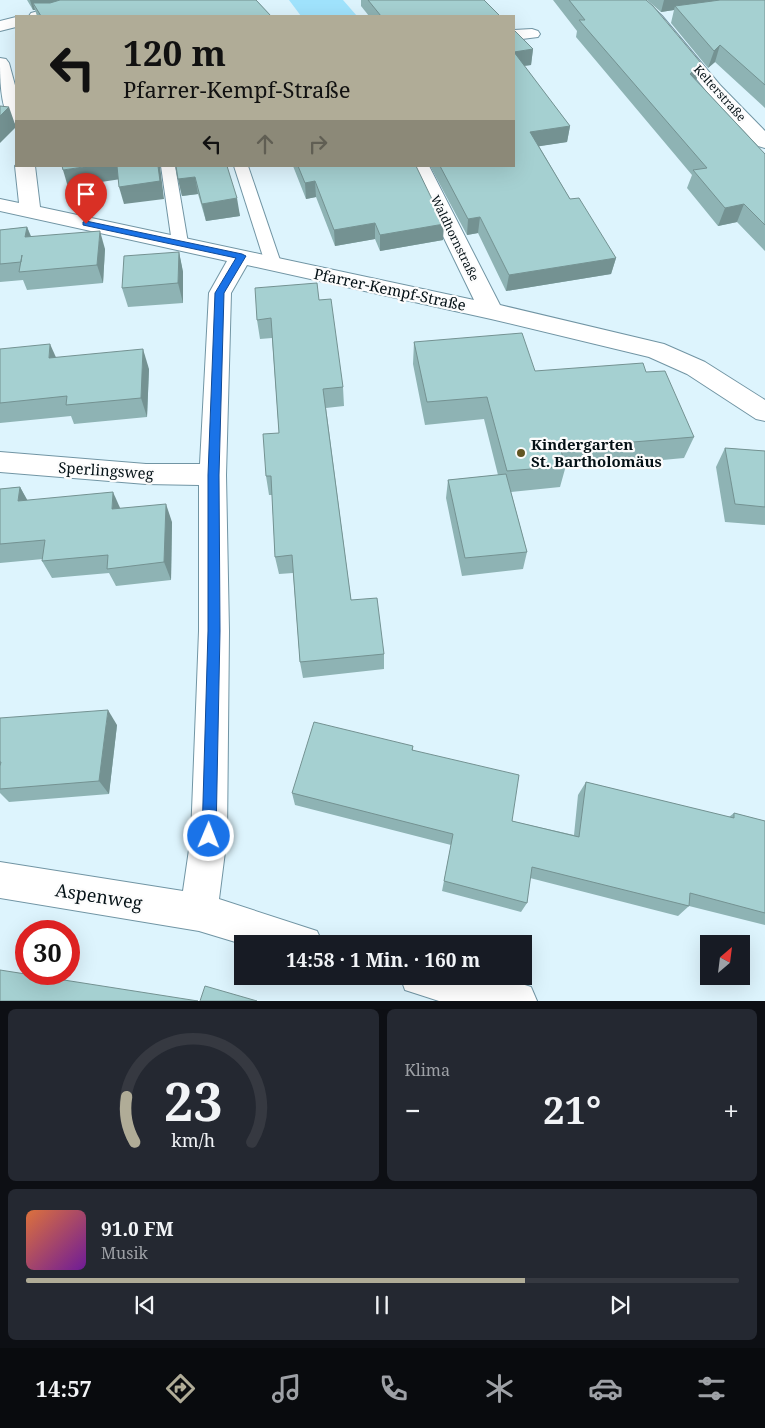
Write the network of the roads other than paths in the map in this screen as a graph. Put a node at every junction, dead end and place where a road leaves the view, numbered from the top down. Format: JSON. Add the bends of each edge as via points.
{"nodes":[{"id":1,"x":97,"y":0,"type":"edge"},
{"id":2,"x":636,"y":0,"type":"edge"},
{"id":3,"x":41,"y":15,"type":"edge"},
{"id":4,"x":674,"y":17,"type":"edge"},
{"id":5,"x":656,"y":19,"type":"junction"},
{"id":6,"x":15,"y":22,"type":"edge"},
{"id":7,"x":0,"y":26,"type":"edge"},
{"id":8,"x":532,"y":34,"type":"dead end"},
{"id":9,"x":515,"y":35,"type":"edge"},
{"id":10,"x":0,"y":63,"type":"edge"},
{"id":11,"x":11,"y":84,"type":"edge"},
{"id":12,"x":15,"y":111,"type":"edge"},
{"id":13,"x":765,"y":142,"type":"edge"},
{"id":14,"x":25,"y":167,"type":"edge"},
{"id":15,"x":168,"y":167,"type":"edge"},
{"id":16,"x":241,"y":167,"type":"edge"},
{"id":17,"x":419,"y":167,"type":"edge"},
{"id":18,"x":0,"y":205,"type":"edge"},
{"id":19,"x":30,"y":212,"type":"junction"},
{"id":20,"x":180,"y":244,"type":"junction"},
{"id":21,"x":242,"y":256,"type":"junction"},
{"id":22,"x":272,"y":263,"type":"junction"},
{"id":23,"x":491,"y":311,"type":"junction"},
{"id":24,"x":765,"y":412,"type":"edge"},
{"id":25,"x":0,"y":462,"type":"edge"},
{"id":26,"x":213,"y":475,"type":"junction"},
{"id":27,"x":0,"y":880,"type":"edge"},
{"id":28,"x":199,"y":912,"type":"junction"},
{"id":29,"x":274,"y":935,"type":"edge"},
{"id":30,"x":456,"y":985,"type":"edge"},
{"id":31,"x":517,"y":1000,"type":"edge"}],
"edges":[{"from":1,"to":3,"type":"street"},
{"from":2,"to":5,"type":"street","name":"Kelterstraße"},
{"from":4,"to":5,"type":"street"},
{"from":5,"to":13,"type":"street","name":"Kelterstraße","via":[[714,89]]},
{"from":6,"to":7,"type":"street"},
{"from":8,"to":9,"type":"street"},
{"from":10,"to":11,"type":"street"},
{"from":11,"to":12,"type":"street"},
{"from":14,"to":19,"type":"street"},
{"from":15,"to":20,"type":"lane"},
{"from":16,"to":22,"type":"lane"},
{"from":17,"to":23,"type":"street","name":"Waldhornstraße"},
{"from":18,"to":19,"type":"street","name":"Pfarrer-Kempf-Straße"},
{"from":19,"to":20,"type":"street","name":"Pfarrer-Kempf-Straße"},
{"from":20,"to":21,"type":"street","name":"Pfarrer-Kempf-Straße"},
{"from":21,"to":22,"type":"street","name":"Pfarrer-Kempf-Straße"},
{"from":21,"to":26,"type":"street","via":[[220,293]]},
{"from":22,"to":23,"type":"street","name":"Pfarrer-Kempf-Straße"},
{"from":23,"to":24,"type":"street","name":"Pfarrer-Kempf-Straße","via":[[656,350],[696,368]]},
{"from":25,"to":26,"type":"street","name":"Sperlingsweg","via":[[146,474]]},
{"from":26,"to":28,"type":"street","via":[[214,631],[209,836]]},
{"from":27,"to":28,"type":"street","name":"Aspenweg"},
{"from":28,"to":29,"type":"street","name":"Aspenweg"},
{"from":30,"to":31,"type":"street"}]}
